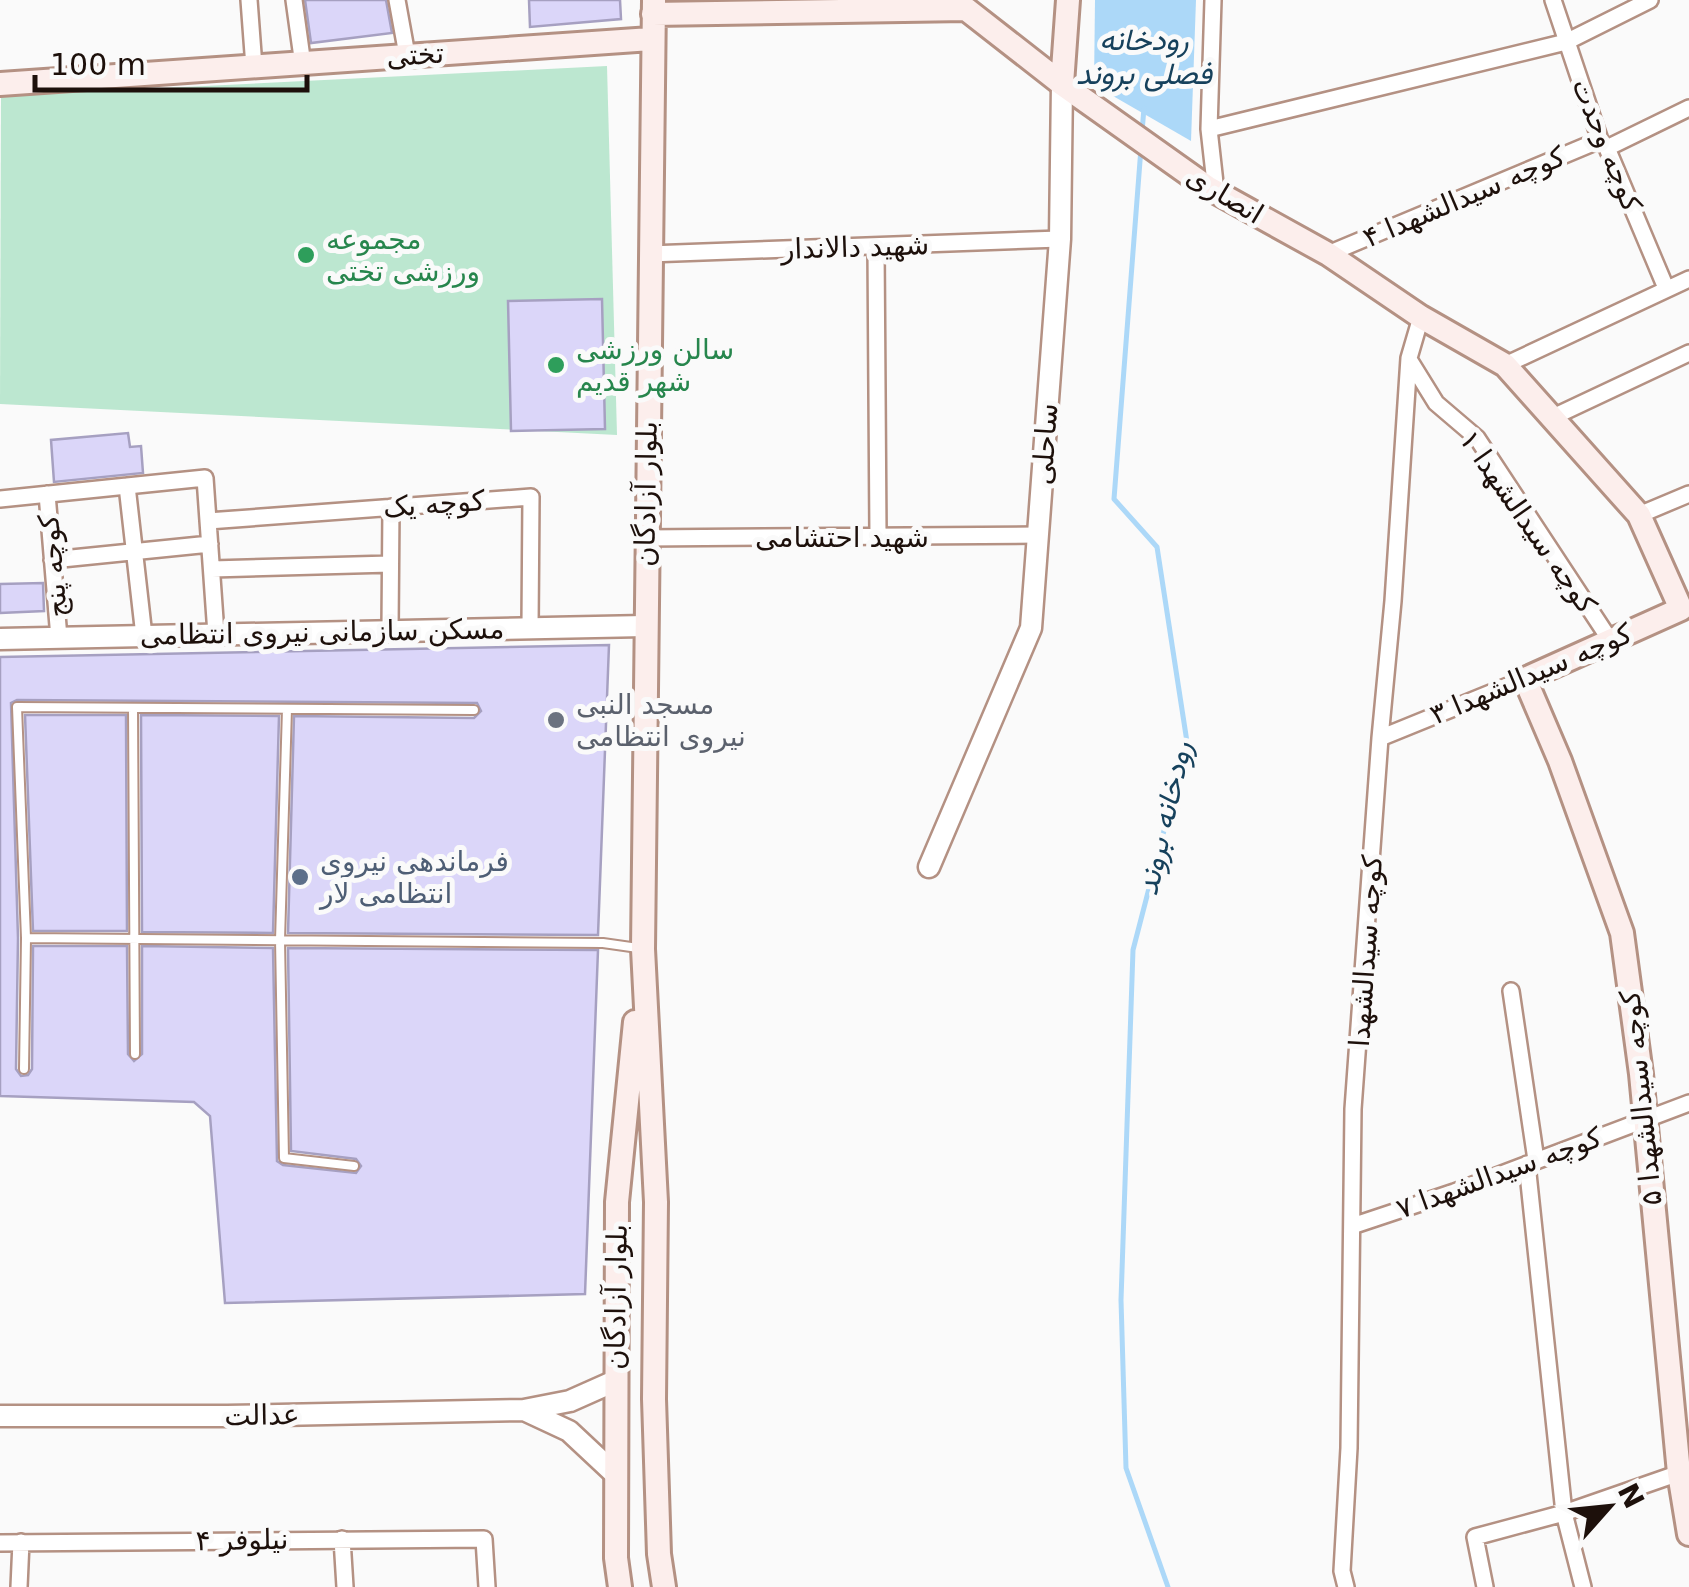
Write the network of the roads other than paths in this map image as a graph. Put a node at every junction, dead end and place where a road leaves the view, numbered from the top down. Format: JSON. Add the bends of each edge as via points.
{"nodes":[{"id":1,"x":249,"y":0,"type":"edge"},
{"id":2,"x":294,"y":0,"type":"edge"},
{"id":3,"x":396,"y":0,"type":"edge"},
{"id":4,"x":1068,"y":0,"type":"edge"},
{"id":5,"x":1213,"y":0,"type":"edge"},
{"id":6,"x":1553,"y":0,"type":"edge"},
{"id":7,"x":1650,"y":0,"type":"edge"},
{"id":8,"x":653,"y":7,"type":"edge"},
{"id":9,"x":652,"y":39,"type":"junction"},
{"id":10,"x":1566,"y":42,"type":"junction"},
{"id":11,"x":408,"y":55,"type":"junction"},
{"id":12,"x":303,"y":65,"type":"junction"},
{"id":13,"x":254,"y":66,"type":"junction"},
{"id":14,"x":0,"y":84,"type":"edge"},
{"id":15,"x":1062,"y":84,"type":"junction"},
{"id":16,"x":1689,"y":108,"type":"edge"},
{"id":17,"x":1209,"y":129,"type":"junction"},
{"id":18,"x":1604,"y":144,"type":"junction"},
{"id":19,"x":1212,"y":189,"type":"junction"},
{"id":20,"x":1060,"y":239,"type":"junction"},
{"id":21,"x":876,"y":246,"type":"junction"},
{"id":22,"x":649,"y":254,"type":"junction"},
{"id":23,"x":1328,"y":254,"type":"junction"},
{"id":24,"x":1689,"y":278,"type":"edge"},
{"id":25,"x":1666,"y":288,"type":"junction"},
{"id":26,"x":1421,"y":316,"type":"junction"},
{"id":27,"x":1689,"y":353,"type":"edge"},
{"id":28,"x":1409,"y":358,"type":"junction"},
{"id":29,"x":1505,"y":365,"type":"junction"},
{"id":30,"x":1554,"y":416,"type":"junction"},
{"id":31,"x":127,"y":486,"type":"junction"},
{"id":32,"x":47,"y":494,"type":"junction"},
{"id":33,"x":1689,"y":494,"type":"edge"},
{"id":34,"x":0,"y":499,"type":"edge"},
{"id":35,"x":390,"y":507,"type":"junction"},
{"id":36,"x":1640,"y":515,"type":"junction"},
{"id":37,"x":208,"y":521,"type":"junction"},
{"id":38,"x":1038,"y":535,"type":"junction"},
{"id":39,"x":878,"y":536,"type":"junction"},
{"id":40,"x":645,"y":538,"type":"junction"},
{"id":41,"x":210,"y":544,"type":"junction"},
{"id":42,"x":134,"y":551,"type":"junction"},
{"id":43,"x":52,"y":560,"type":"junction"},
{"id":44,"x":390,"y":564,"type":"junction"},
{"id":45,"x":212,"y":568,"type":"junction"},
{"id":46,"x":1685,"y":619,"type":"edge"},
{"id":47,"x":645,"y":626,"type":"junction"},
{"id":48,"x":530,"y":627,"type":"junction"},
{"id":49,"x":390,"y":630,"type":"junction"},
{"id":50,"x":216,"y":634,"type":"junction"},
{"id":51,"x":144,"y":636,"type":"junction"},
{"id":52,"x":59,"y":638,"type":"junction"},
{"id":53,"x":0,"y":639,"type":"edge"},
{"id":54,"x":1610,"y":640,"type":"junction"},
{"id":55,"x":1525,"y":679,"type":"junction"},
{"id":56,"x":133,"y":708,"type":"junction"},
{"id":57,"x":287,"y":709,"type":"junction"},
{"id":58,"x":474,"y":710,"type":"dead end"},
{"id":59,"x":1380,"y":738,"type":"junction"},
{"id":60,"x":929,"y":867,"type":"dead end"},
{"id":61,"x":26,"y":938,"type":"junction"},
{"id":62,"x":134,"y":939,"type":"junction"},
{"id":63,"x":280,"y":940,"type":"junction"},
{"id":64,"x":643,"y":949,"type":"junction"},
{"id":65,"x":1511,"y":991,"type":"dead end"},
{"id":66,"x":136,"y":1054,"type":"dead end"},
{"id":67,"x":24,"y":1069,"type":"dead end"},
{"id":68,"x":1689,"y":1103,"type":"edge"},
{"id":69,"x":1646,"y":1120,"type":"junction"},
{"id":70,"x":1531,"y":1162,"type":"junction"},
{"id":71,"x":354,"y":1166,"type":"dead end"},
{"id":72,"x":1352,"y":1226,"type":"junction"},
{"id":73,"x":615,"y":1381,"type":"junction"},
{"id":74,"x":524,"y":1410,"type":"junction"},
{"id":75,"x":0,"y":1416,"type":"edge"},
{"id":76,"x":1684,"y":1471,"type":"edge"},
{"id":77,"x":616,"y":1474,"type":"junction"},
{"id":78,"x":1564,"y":1513,"type":"junction"},
{"id":79,"x":1689,"y":1534,"type":"edge"},
{"id":80,"x":342,"y":1539,"type":"junction"},
{"id":81,"x":22,"y":1542,"type":"junction"},
{"id":82,"x":0,"y":1543,"type":"edge"},
{"id":83,"x":19,"y":1587,"type":"edge"},
{"id":84,"x":345,"y":1587,"type":"edge"},
{"id":85,"x":486,"y":1587,"type":"edge"},
{"id":86,"x":620,"y":1587,"type":"edge"},
{"id":87,"x":664,"y":1587,"type":"edge"},
{"id":88,"x":1346,"y":1587,"type":"edge"},
{"id":89,"x":1485,"y":1587,"type":"edge"},
{"id":90,"x":1583,"y":1587,"type":"edge"}],
"edges":[{"from":1,"to":13,"type":"street"},
{"from":2,"to":12,"type":"street"},
{"from":3,"to":11,"type":"street"},
{"from":4,"to":15,"type":"main road","name":"ساحلی"},
{"from":5,"to":17,"type":"street"},
{"from":6,"to":10,"type":"street","name":"کوچه وحدت"},
{"from":7,"to":10,"type":"street"},
{"from":8,"to":9,"type":"main road","name":"بلوار آزادگان"},
{"from":8,"to":15,"type":"main road","name":"انصاری","via":[[966,9]]},
{"from":9,"to":11,"type":"main road","name":"تختی"},
{"from":9,"to":22,"type":"main road","name":"بلوار آزادگان"},
{"from":10,"to":17,"type":"street"},
{"from":10,"to":18,"type":"street","name":"کوچه وحدت"},
{"from":11,"to":12,"type":"main road","name":"تختی"},
{"from":12,"to":13,"type":"main road","name":"تختی"},
{"from":13,"to":14,"type":"main road","name":"تختی"},
{"from":15,"to":19,"type":"main road","name":"انصاری"},
{"from":15,"to":20,"type":"street","name":"ساحلی"},
{"from":16,"to":18,"type":"street","name":"کوچه سیدالشهدا ۴"},
{"from":17,"to":19,"type":"street"},
{"from":18,"to":23,"type":"street","name":"کوچه سیدالشهدا ۴"},
{"from":18,"to":25,"type":"street","name":"کوچه وحدت"},
{"from":19,"to":23,"type":"main road","name":"انصاری"},
{"from":20,"to":21,"type":"street","name":"شهید دالاندار"},
{"from":20,"to":38,"type":"street","name":"ساحلی"},
{"from":21,"to":22,"type":"street","name":"شهید دالاندار"},
{"from":21,"to":39,"type":"street"},
{"from":22,"to":40,"type":"main road","name":"بلوار آزادگان"},
{"from":23,"to":26,"type":"main road","name":"انصاری"},
{"from":24,"to":25,"type":"street"},
{"from":25,"to":29,"type":"street"},
{"from":26,"to":28,"type":"street","name":"کوچه سیدالشهدا"},
{"from":26,"to":29,"type":"main road","name":"انصاری"},
{"from":27,"to":30,"type":"street"},
{"from":28,"to":54,"type":"street","name":"کوچه سیدالشهدا ۱","via":[[1436,404],[1477,438]]},
{"from":28,"to":59,"type":"street","name":"کوچه سیدالشهدا"},
{"from":29,"to":30,"type":"main road","name":"انصاری"},
{"from":30,"to":36,"type":"main road","name":"انصاری"},
{"from":31,"to":32,"type":"street"},
{"from":31,"to":37,"type":"street","via":[[205,478]]},
{"from":31,"to":42,"type":"street"},
{"from":32,"to":34,"type":"street"},
{"from":32,"to":43,"type":"street","name":"کوچه پنج"},
{"from":33,"to":36,"type":"street"},
{"from":35,"to":37,"type":"street","name":"کوچه یک"},
{"from":35,"to":44,"type":"street"},
{"from":35,"to":48,"type":"street","name":"کوچه یک","via":[[531,497]]},
{"from":36,"to":46,"type":"main road","name":"انصاری"},
{"from":37,"to":41,"type":"street"},
{"from":38,"to":39,"type":"street","name":"شهید احتشامی"},
{"from":38,"to":60,"type":"street","name":"ساحلی","via":[[1031,628]]},
{"from":39,"to":40,"type":"street","name":"شهید احتشامی"},
{"from":40,"to":47,"type":"main road","name":"بلوار آزادگان"},
{"from":41,"to":42,"type":"street"},
{"from":41,"to":45,"type":"street"},
{"from":42,"to":43,"type":"street"},
{"from":42,"to":51,"type":"street"},
{"from":43,"to":52,"type":"street","name":"کوچه پنج"},
{"from":44,"to":45,"type":"street"},
{"from":44,"to":49,"type":"street"},
{"from":45,"to":50,"type":"street"},
{"from":46,"to":54,"type":"main road","name":"کوچه سیدالشهدا ۳"},
{"from":47,"to":48,"type":"street","name":"مسکن سازمانی نیروی انتظامی"},
{"from":47,"to":64,"type":"main road","name":"بلوار آزادگان"},
{"from":48,"to":49,"type":"street","name":"مسکن سازمانی نیروی انتظامی"},
{"from":49,"to":50,"type":"street","name":"مسکن سازمانی نیروی انتظامی"},
{"from":50,"to":51,"type":"street","name":"مسکن سازمانی نیروی انتظامی"},
{"from":51,"to":52,"type":"street","name":"مسکن سازمانی نیروی انتظامی"},
{"from":52,"to":53,"type":"street","name":"مسکن سازمانی نیروی انتظامی"},
{"from":54,"to":55,"type":"main road","name":"کوچه سیدالشهدا ۳"},
{"from":55,"to":59,"type":"street","name":"کوچه سیدالشهدا ۳"},
{"from":55,"to":69,"type":"main road","name":"کوچه سیدالشهدا ۵","via":[[1622,933]]},
{"from":56,"to":57,"type":"lane"},
{"from":56,"to":61,"type":"lane","via":[[17,708]]},
{"from":56,"to":62,"type":"lane"},
{"from":57,"to":58,"type":"lane"},
{"from":57,"to":63,"type":"lane"},
{"from":59,"to":72,"type":"street","name":"کوچه سیدالشهدا","via":[[1353,1109]]},
{"from":61,"to":62,"type":"lane"},
{"from":61,"to":67,"type":"lane"},
{"from":62,"to":63,"type":"lane"},
{"from":62,"to":66,"type":"lane"},
{"from":63,"to":64,"type":"lane","via":[[603,943]]},
{"from":63,"to":71,"type":"lane","via":[[284,1158]]},
{"from":64,"to":73,"type":"main road","name":"بلوار آزادگان","via":[[617,1202]]},
{"from":64,"to":87,"type":"main road","name":"بلوار آزادگان"},
{"from":65,"to":70,"type":"street"},
{"from":68,"to":69,"type":"street","name":"کوچه سیدالشهدا ۷"},
{"from":69,"to":70,"type":"street","name":"کوچه سیدالشهدا ۷"},
{"from":69,"to":76,"type":"main road","name":"کوچه سیدالشهدا ۵"},
{"from":70,"to":72,"type":"street","name":"کوچه سیدالشهدا ۷"},
{"from":70,"to":78,"type":"street"},
{"from":72,"to":88,"type":"street","name":"کوچه سیدالشهدا"},
{"from":73,"to":74,"type":"street","name":"عدالت","via":[[570,1401]]},
{"from":73,"to":77,"type":"main road","name":"بلوار آزادگان"},
{"from":74,"to":75,"type":"street","name":"عدالت"},
{"from":74,"to":77,"type":"street","via":[[568,1431]]},
{"from":76,"to":78,"type":"street"},
{"from":76,"to":79,"type":"main road","name":"کوچه سیدالشهدا ۵"},
{"from":77,"to":86,"type":"main road","name":"بلوار آزادگان"},
{"from":78,"to":89,"type":"street","via":[[1476,1536]]},
{"from":78,"to":90,"type":"street"},
{"from":80,"to":81,"type":"street","name":"نیلوفر ۴"},
{"from":80,"to":84,"type":"street"},
{"from":80,"to":85,"type":"street","name":"نیلوفر ۴","via":[[484,1539]]},
{"from":81,"to":82,"type":"street","name":"نیلوفر ۴"},
{"from":81,"to":83,"type":"street"}]}
